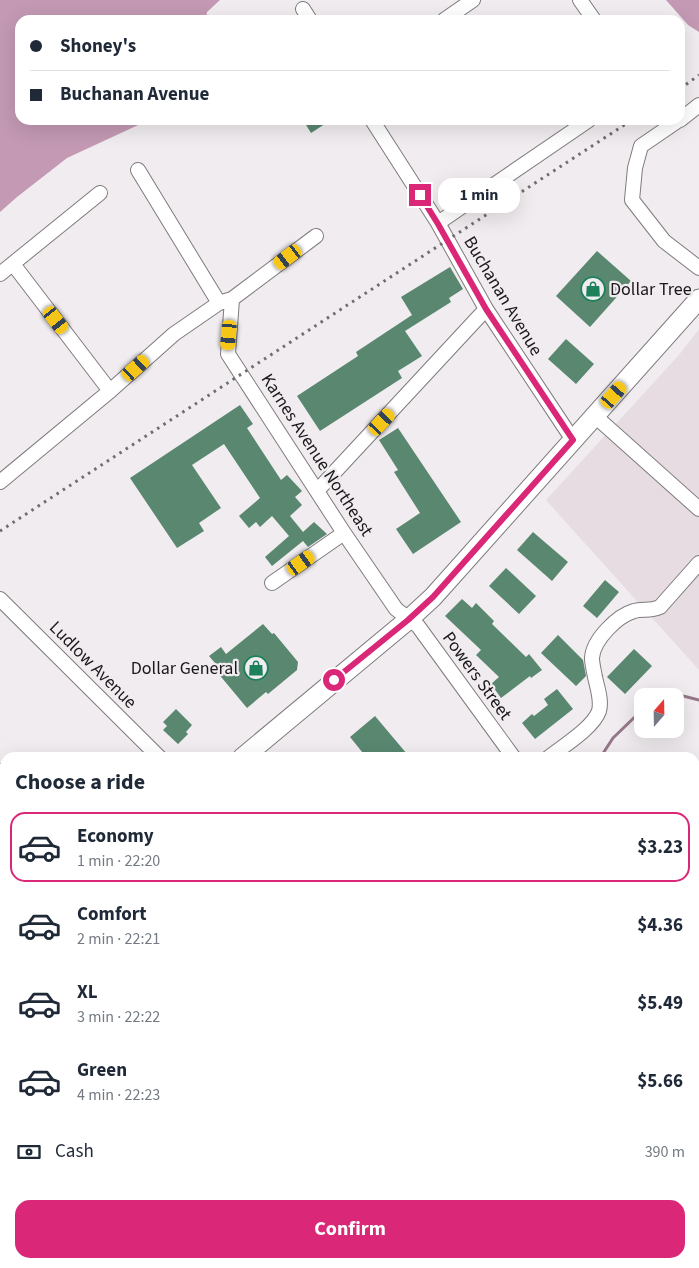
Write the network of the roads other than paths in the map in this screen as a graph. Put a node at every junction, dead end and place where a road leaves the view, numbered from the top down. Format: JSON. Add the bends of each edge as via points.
{"nodes":[{"id":1,"x":473,"y":0,"type":"edge"},
{"id":2,"x":580,"y":0,"type":"edge"},
{"id":3,"x":451,"y":15,"type":"edge"},
{"id":4,"x":590,"y":15,"type":"edge"},
{"id":5,"x":699,"y":105,"type":"edge"},
{"id":6,"x":685,"y":116,"type":"edge"},
{"id":7,"x":375,"y":125,"type":"edge"},
{"id":8,"x":582,"y":125,"type":"edge"},
{"id":9,"x":672,"y":125,"type":"edge"},
{"id":10,"x":138,"y":170,"type":"dead end"},
{"id":11,"x":100,"y":193,"type":"dead end"},
{"id":12,"x":438,"y":224,"type":"junction"},
{"id":13,"x":316,"y":236,"type":"dead end"},
{"id":14,"x":13,"y":264,"type":"junction"},
{"id":15,"x":699,"y":268,"type":"edge"},
{"id":16,"x":0,"y":274,"type":"edge"},
{"id":17,"x":699,"y":299,"type":"edge"},
{"id":18,"x":226,"y":301,"type":"junction"},
{"id":19,"x":486,"y":309,"type":"junction"},
{"id":20,"x":110,"y":391,"type":"junction"},
{"id":21,"x":595,"y":416,"type":"junction"},
{"id":22,"x":573,"y":440,"type":"junction"},
{"id":23,"x":0,"y":482,"type":"edge"},
{"id":24,"x":317,"y":492,"type":"junction"},
{"id":25,"x":699,"y":509,"type":"edge"},
{"id":26,"x":344,"y":533,"type":"junction"},
{"id":27,"x":699,"y":563,"type":"edge"},
{"id":28,"x":272,"y":584,"type":"dead end"},
{"id":29,"x":0,"y":599,"type":"edge"},
{"id":30,"x":408,"y":620,"type":"junction"},
{"id":31,"x":154,"y":752,"type":"edge"},
{"id":32,"x":249,"y":752,"type":"edge"},
{"id":33,"x":510,"y":752,"type":"edge"},
{"id":34,"x":555,"y":752,"type":"edge"}],
"edges":[{"from":1,"to":3,"type":"street"},
{"from":2,"to":4,"type":"street"},
{"from":5,"to":6,"type":"street"},
{"from":7,"to":12,"type":"street","name":"Buchanan Avenue"},
{"from":8,"to":12,"type":"street"},
{"from":9,"to":15,"type":"street","via":[[641,146],[632,200],[664,241]]},
{"from":10,"to":18,"type":"street"},
{"from":11,"to":14,"type":"street"},
{"from":12,"to":19,"type":"street","name":"Buchanan Avenue"},
{"from":13,"to":18,"type":"street"},
{"from":14,"to":16,"type":"street"},
{"from":14,"to":20,"type":"street"},
{"from":17,"to":21,"type":"main road"},
{"from":18,"to":20,"type":"street","via":[[174,334]]},
{"from":18,"to":24,"type":"street","name":"Karnes Avenue Northeast","via":[[228,354]]},
{"from":19,"to":22,"type":"street","name":"Buchanan Avenue"},
{"from":19,"to":24,"type":"street"},
{"from":20,"to":23,"type":"street"},
{"from":21,"to":22,"type":"main road"},
{"from":21,"to":25,"type":"street"},
{"from":22,"to":30,"type":"main road","via":[[433,597]]},
{"from":24,"to":26,"type":"street","name":"Karnes Avenue Northeast"},
{"from":26,"to":28,"type":"street"},
{"from":26,"to":30,"type":"street","name":"Karnes Avenue Northeast","via":[[396,609]]},
{"from":27,"to":34,"type":"street","via":[[660,607],[651,611],[635,610],[615,622],[597,640],[592,657],[600,697],[599,710],[590,724]]},
{"from":29,"to":31,"type":"street","name":"Ludlow Avenue"},
{"from":30,"to":32,"type":"main road"},
{"from":30,"to":33,"type":"street","name":"Powers Street","via":[[418,626]]}]}
